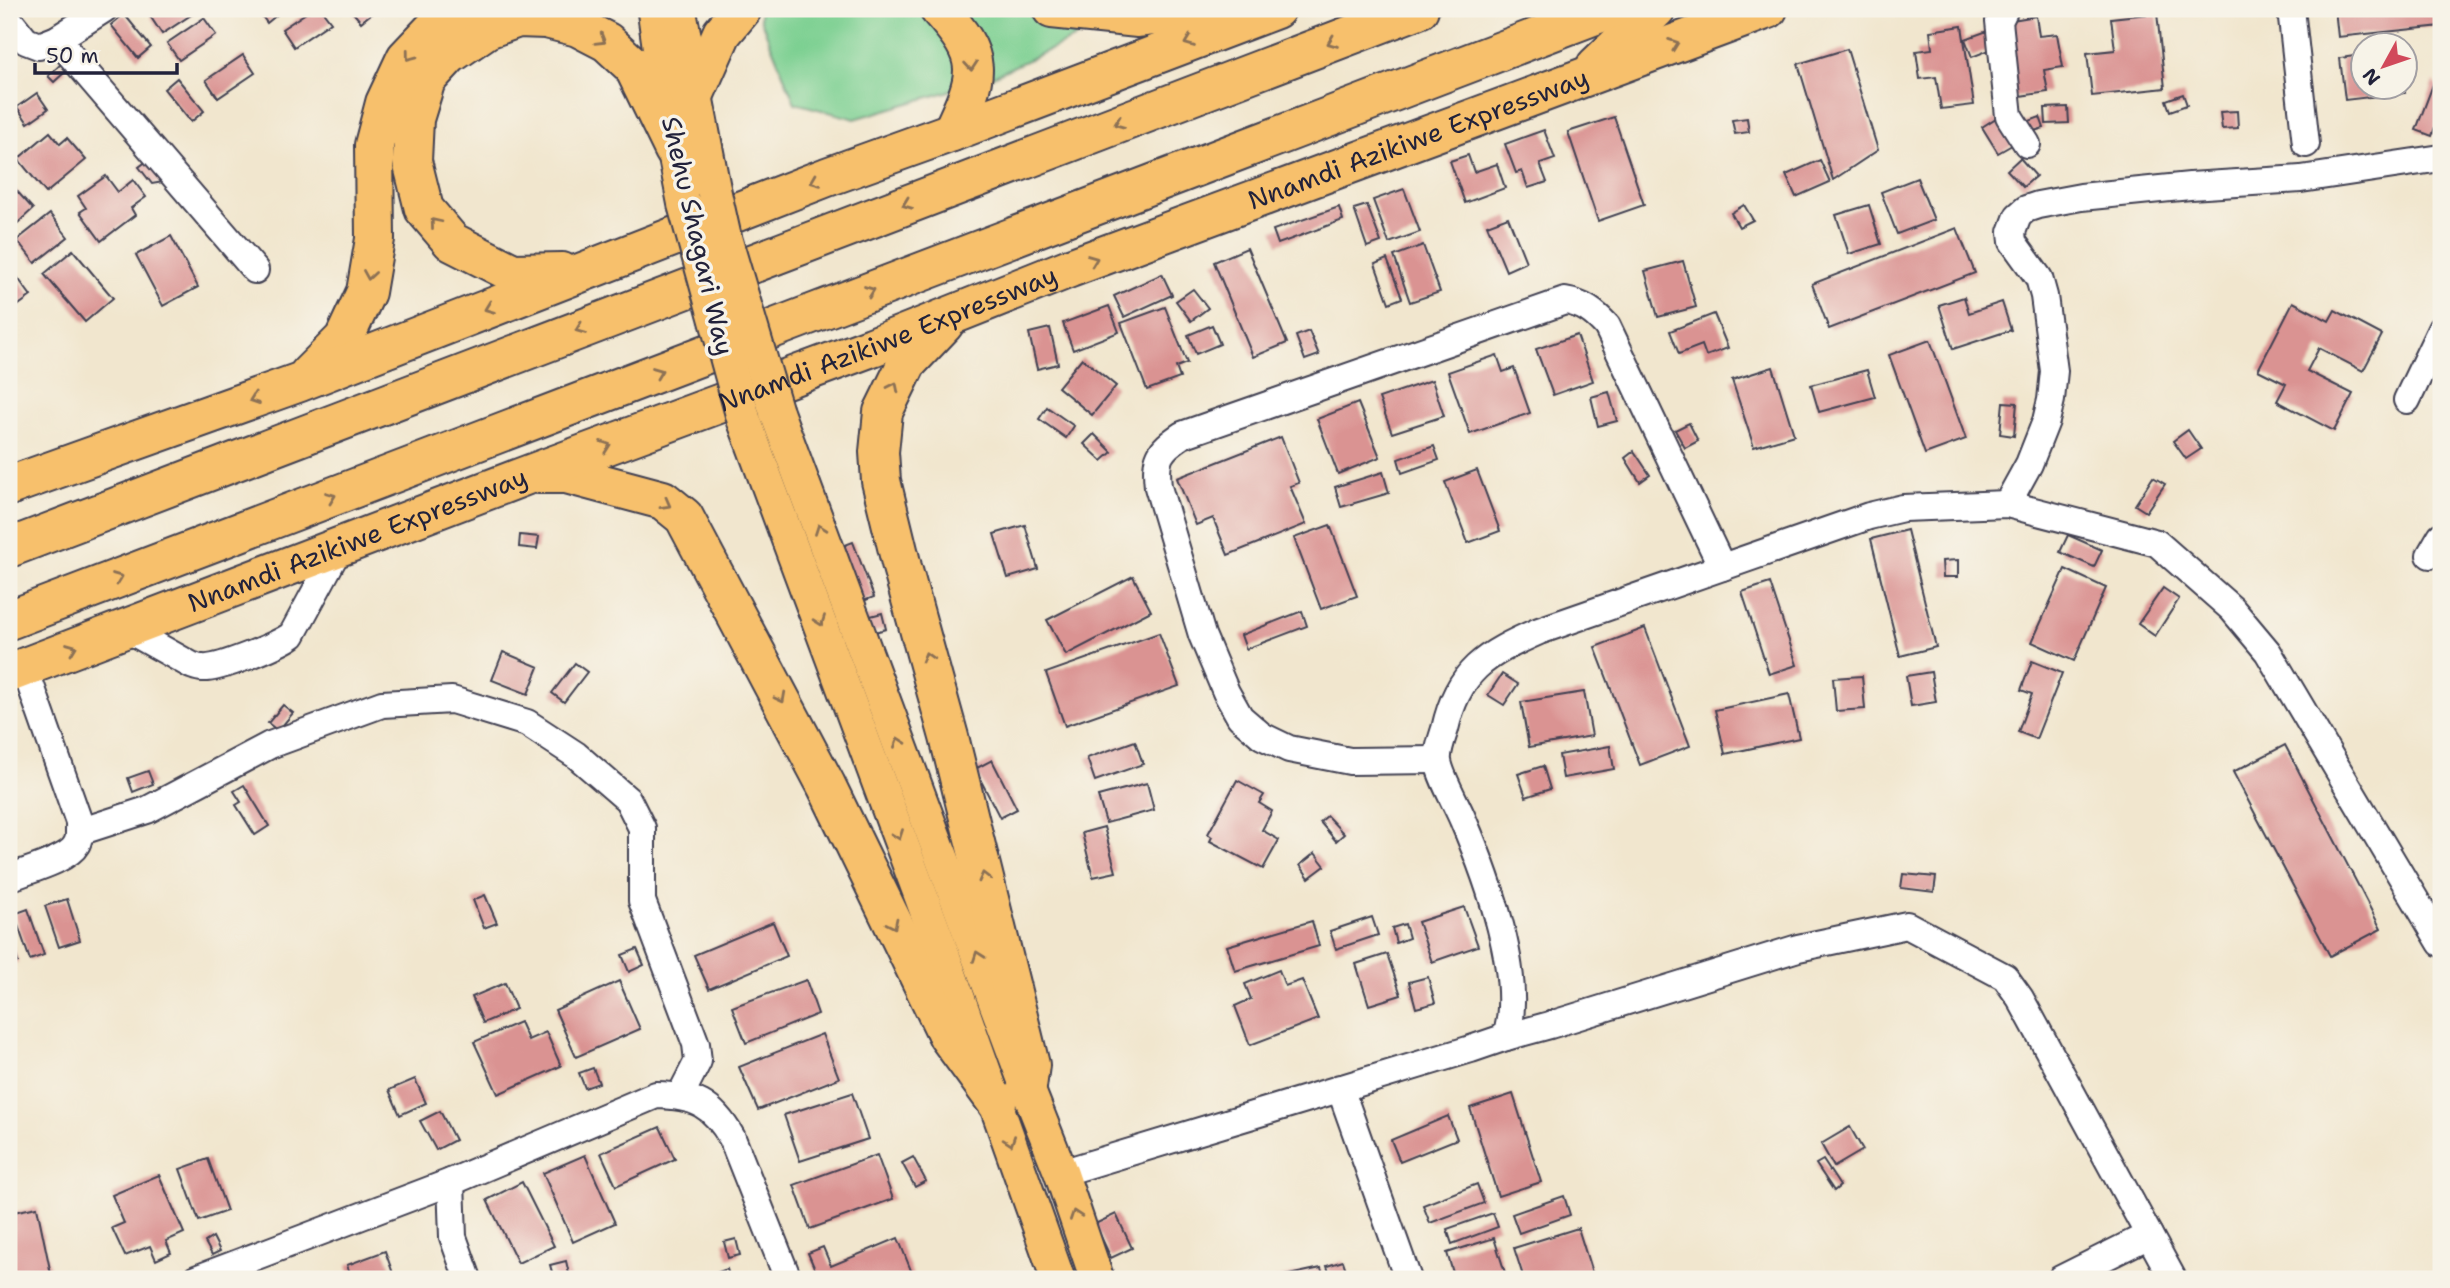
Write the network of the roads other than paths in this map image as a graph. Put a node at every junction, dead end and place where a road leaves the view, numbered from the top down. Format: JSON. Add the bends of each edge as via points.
{"nodes":[{"id":1,"x":104,"y":9,"type":"edge"},
{"id":2,"x":458,"y":9,"type":"edge"},
{"id":3,"x":654,"y":9,"type":"edge"},
{"id":4,"x":679,"y":9,"type":"edge"},
{"id":5,"x":743,"y":9,"type":"edge"},
{"id":6,"x":939,"y":9,"type":"edge"},
{"id":7,"x":1052,"y":9,"type":"edge"},
{"id":8,"x":1212,"y":9,"type":"edge"},
{"id":9,"x":1276,"y":9,"type":"edge"},
{"id":10,"x":1419,"y":9,"type":"edge"},
{"id":11,"x":1611,"y":9,"type":"edge"},
{"id":12,"x":1657,"y":9,"type":"edge"},
{"id":13,"x":1768,"y":9,"type":"edge"},
{"id":14,"x":2005,"y":9,"type":"edge"},
{"id":15,"x":2291,"y":9,"type":"edge"},
{"id":16,"x":9,"y":20,"type":"edge"},
{"id":17,"x":57,"y":39,"type":"junction"},
{"id":18,"x":1582,"y":79,"type":"junction"},
{"id":19,"x":694,"y":96,"type":"junction"},
{"id":20,"x":952,"y":132,"type":"junction"},
{"id":21,"x":2027,"y":144,"type":"dead end"},
{"id":22,"x":2306,"y":145,"type":"dead end"},
{"id":23,"x":674,"y":150,"type":"junction"},
{"id":24,"x":2441,"y":158,"type":"edge"},
{"id":25,"x":700,"y":198,"type":"junction"},
{"id":26,"x":255,"y":270,"type":"dead end"},
{"id":27,"x":585,"y":271,"type":"junction"},
{"id":28,"x":945,"y":319,"type":"junction"},
{"id":29,"x":2441,"y":329,"type":"edge"},
{"id":30,"x":300,"y":382,"type":"junction"},
{"id":31,"x":2407,"y":400,"type":"dead end"},
{"id":32,"x":530,"y":474,"type":"junction"},
{"id":33,"x":9,"y":486,"type":"edge"},
{"id":34,"x":2007,"y":503,"type":"junction"},
{"id":35,"x":340,"y":546,"type":"junction"},
{"id":36,"x":9,"y":548,"type":"edge"},
{"id":37,"x":1723,"y":568,"type":"junction"},
{"id":38,"x":9,"y":620,"type":"edge"},
{"id":39,"x":125,"y":628,"type":"junction"},
{"id":40,"x":16,"y":669,"type":"edge"},
{"id":41,"x":1437,"y":760,"type":"junction"},
{"id":42,"x":79,"y":832,"type":"junction"},
{"id":43,"x":9,"y":878,"type":"edge"},
{"id":44,"x":2441,"y":943,"type":"edge"},
{"id":45,"x":1506,"y":1037,"type":"junction"},
{"id":46,"x":1340,"y":1088,"type":"junction"},
{"id":47,"x":1012,"y":1095,"type":"junction"},
{"id":48,"x":680,"y":1096,"type":"junction"},
{"id":49,"x":1061,"y":1173,"type":"junction"},
{"id":50,"x":451,"y":1182,"type":"junction"},
{"id":51,"x":2149,"y":1235,"type":"junction"},
{"id":52,"x":250,"y":1269,"type":"edge"},
{"id":53,"x":196,"y":1279,"type":"edge"},
{"id":54,"x":468,"y":1279,"type":"edge"},
{"id":55,"x":788,"y":1279,"type":"edge"},
{"id":56,"x":1058,"y":1279,"type":"edge"},
{"id":57,"x":1097,"y":1279,"type":"edge"},
{"id":58,"x":1408,"y":1279,"type":"edge"},
{"id":59,"x":2061,"y":1279,"type":"edge"},
{"id":60,"x":2173,"y":1279,"type":"edge"}],
"edges":[{"from":1,"to":17,"type":"street"},
{"from":2,"to":30,"type":"highway","one_way":true,"via":[[406,58],[386,103],[374,145],[375,239],[366,292],[344,339]]},
{"from":3,"to":23,"type":"main road","name":"Shehu Shagari Way"},
{"from":4,"to":19,"type":"main road","name":"Shehu Shagari Way"},
{"from":5,"to":19,"type":"highway","via":[[722,33]]},
{"from":6,"to":20,"type":"highway","one_way":true,"via":[[963,36],[974,65],[970,95]]},
{"from":7,"to":8,"type":"highway","via":[[1138,18]]},
{"from":9,"to":20,"type":"highway","one_way":true},
{"from":10,"to":36,"type":"highway","one_way":true},
{"from":38,"to":11,"type":"highway","name":"Nnamdi Azikiwe Expressway","one_way":true},
{"from":12,"to":18,"type":"highway"},
{"from":18,"to":13,"type":"highway","name":"Nnamdi Azikiwe Expressway","one_way":true},
{"from":14,"to":21,"type":"street","via":[[1999,21],[2009,116]]},
{"from":15,"to":22,"type":"street"},
{"from":16,"to":17,"type":"street","via":[[26,41],[39,46]]},
{"from":17,"to":26,"type":"street"},
{"from":28,"to":18,"type":"highway","name":"Nnamdi Azikiwe Expressway","one_way":true},
{"from":19,"to":25,"type":"main road","name":"Shehu Shagari Way"},
{"from":20,"to":27,"type":"highway","one_way":true},
{"from":23,"to":25,"type":"main road","name":"Shehu Shagari Way"},
{"from":27,"to":23,"type":"highway","one_way":true,"via":[[513,273],[452,242],[424,209],[412,161],[414,119],[426,80],[449,55],[487,29],[518,18],[578,27],[607,42],[633,66]]},
{"from":24,"to":34,"type":"street","via":[[2301,178],[2081,197],[2026,209],[2011,232],[2039,278],[2053,370],[2046,421]]},
{"from":47,"to":25,"type":"main road","name":"Shehu Shagari Way","one_way":true,"bridge":true,"via":[[776,411],[724,236]]},
{"from":25,"to":47,"type":"main road","name":"Shehu Shagari Way","one_way":true,"bridge":true,"via":[[744,420]]},
{"from":27,"to":30,"type":"highway","one_way":true},
{"from":32,"to":28,"type":"highway","name":"Nnamdi Azikiwe Expressway","one_way":true},
{"from":47,"to":28,"type":"highway","one_way":true,"via":[[1030,1065],[881,481],[883,412],[907,363],[943,327]]},
{"from":29,"to":31,"type":"street"},
{"from":30,"to":33,"type":"highway","one_way":true},
{"from":32,"to":35,"type":"highway","name":"Nnamdi Azikiwe Expressway"},
{"from":32,"to":47,"type":"highway","one_way":true,"via":[[566,474],[663,500],[684,517],[826,785],[948,1036]]},
{"from":34,"to":37,"type":"street","via":[[1903,508],[1833,527]]},
{"from":34,"to":44,"type":"street","via":[[2157,543],[2232,609],[2268,652]]},
{"from":35,"to":39,"type":"highway","name":"Nnamdi Azikiwe Expressway"},
{"from":35,"to":39,"type":"street","via":[[298,626],[282,642],[202,668]]},
{"from":37,"to":41,"type":"street","via":[[1539,631],[1476,666],[1450,705]]},
{"from":37,"to":41,"type":"street","via":[[1607,326],[1580,304],[1564,301],[1182,435],[1169,444],[1159,455],[1158,487],[1202,635],[1240,717],[1262,736],[1289,749],[1350,761]]},
{"from":40,"to":39,"type":"highway","name":"Nnamdi Azikiwe Expressway","one_way":true},
{"from":40,"to":42,"type":"street","via":[[79,822]]},
{"from":41,"to":45,"type":"street","via":[[1471,837],[1503,940],[1513,1003]]},
{"from":42,"to":43,"type":"street","via":[[77,845],[68,853]]},
{"from":42,"to":48,"type":"street","via":[[147,810],[270,745],[382,704],[452,700],[527,723],[576,755],[628,800],[642,828],[642,901],[696,1044],[698,1061]]},
{"from":45,"to":46,"type":"street"},
{"from":45,"to":51,"type":"street","via":[[1798,948],[1907,925],[2006,977]]},
{"from":46,"to":49,"type":"street"},
{"from":46,"to":58,"type":"street"},
{"from":47,"to":49,"type":"main road"},
{"from":47,"to":56,"type":"main road","one_way":true},
{"from":48,"to":50,"type":"street","via":[[656,1095]]},
{"from":48,"to":55,"type":"street","via":[[705,1104],[722,1120]]},
{"from":57,"to":49,"type":"main road","one_way":true},
{"from":50,"to":52,"type":"street"},
{"from":50,"to":54,"type":"street","via":[[453,1237]]},
{"from":51,"to":59,"type":"street"},
{"from":51,"to":60,"type":"street"},
{"from":52,"to":53,"type":"street"}]}
